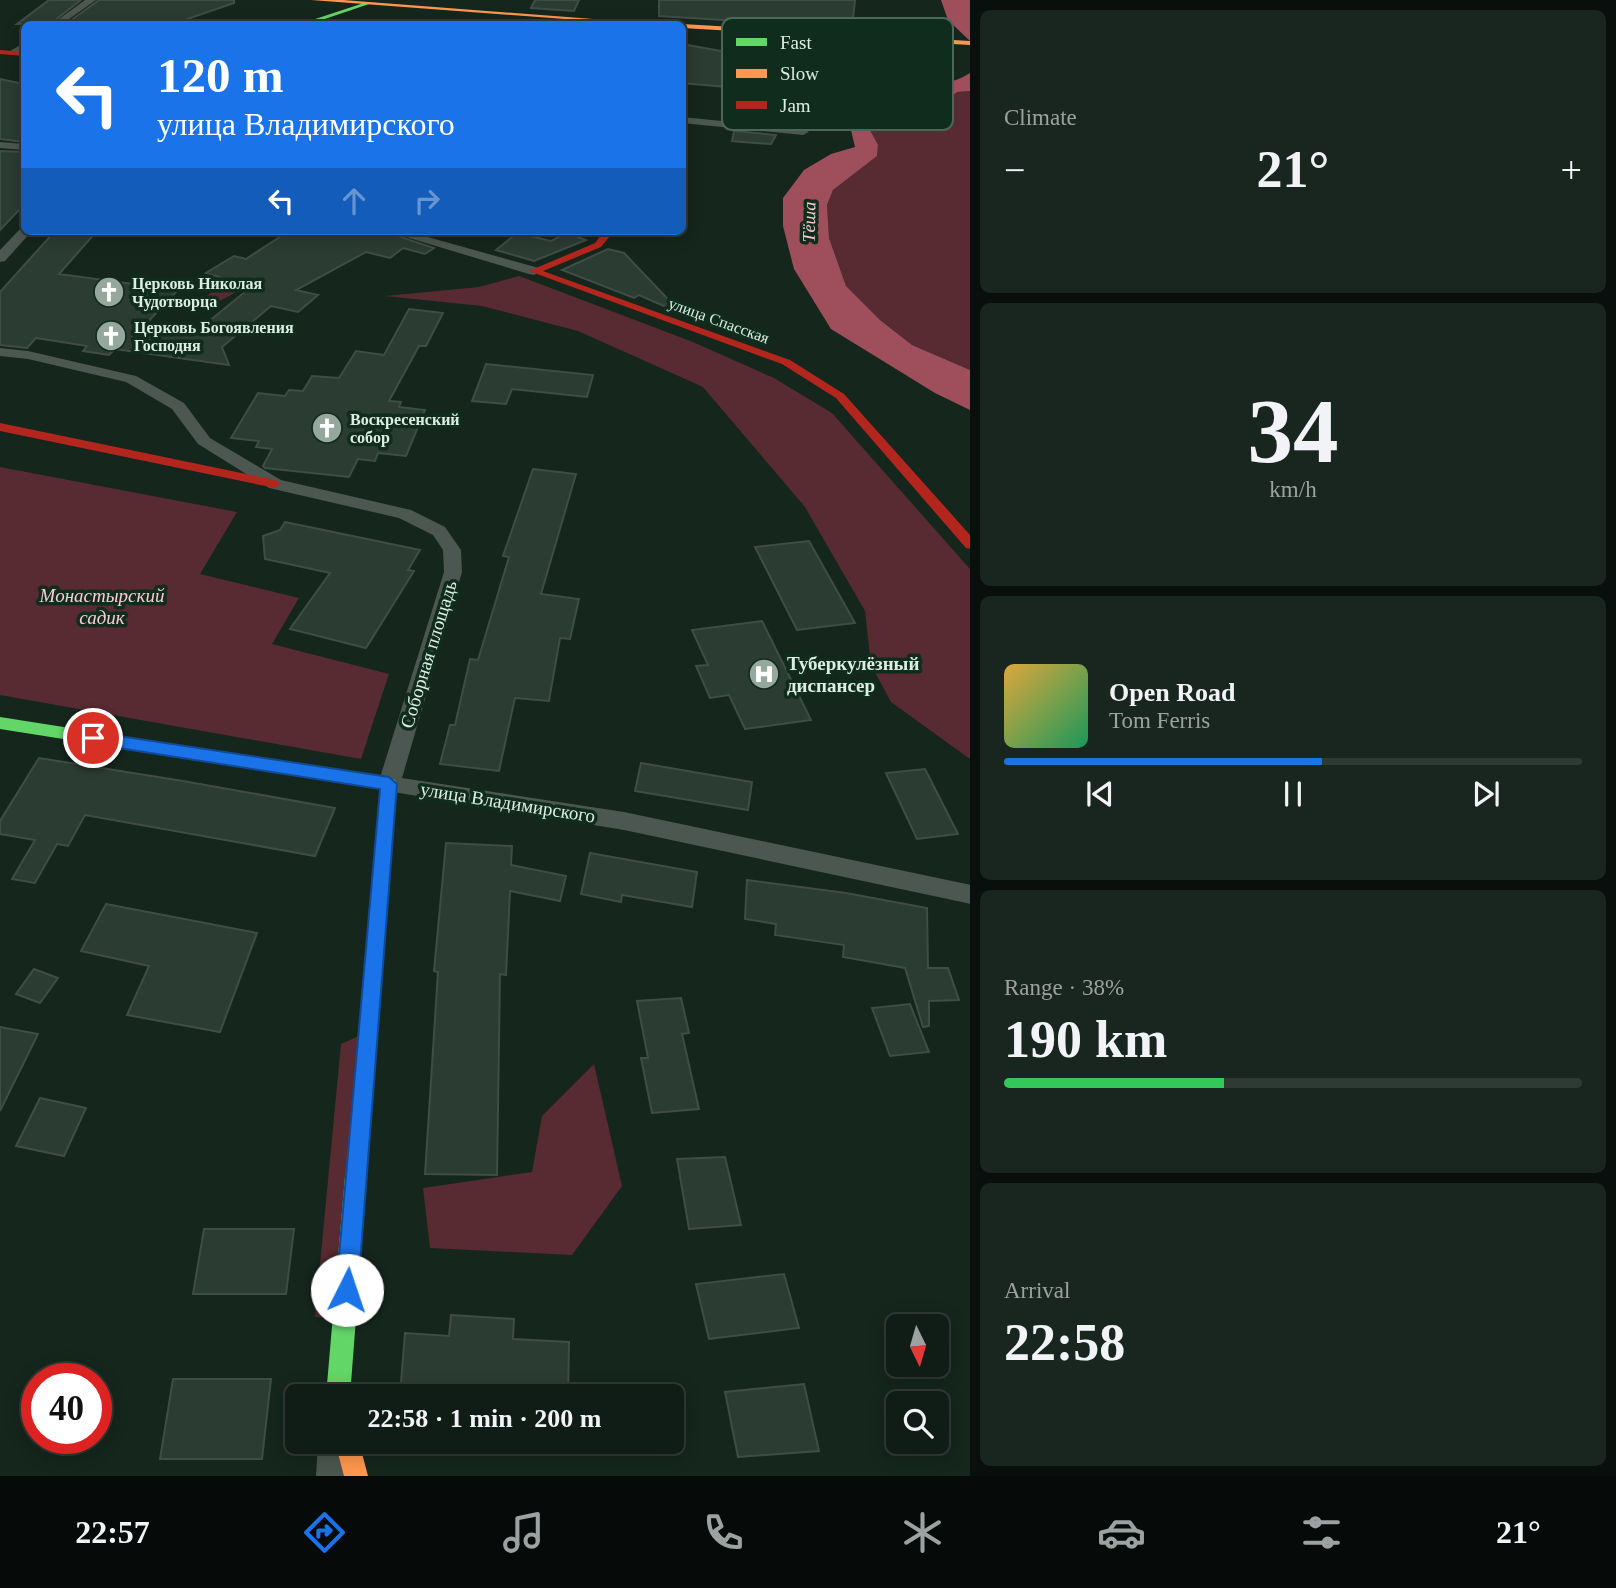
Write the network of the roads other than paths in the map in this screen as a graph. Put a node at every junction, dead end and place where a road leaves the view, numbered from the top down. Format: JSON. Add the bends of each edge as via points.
{"nodes":[{"id":1,"x":91,"y":0,"type":"edge"},
{"id":2,"x":314,"y":0,"type":"edge"},
{"id":3,"x":374,"y":2,"type":"edge"},
{"id":4,"x":60,"y":21,"type":"edge"},
{"id":5,"x":314,"y":21,"type":"edge"},
{"id":6,"x":617,"y":21,"type":"edge"},
{"id":7,"x":686,"y":26,"type":"edge"},
{"id":8,"x":722,"y":29,"type":"edge"},
{"id":9,"x":686,"y":120,"type":"edge"},
{"id":10,"x":722,"y":124,"type":"edge"},
{"id":11,"x":783,"y":130,"type":"edge"},
{"id":12,"x":803,"y":132,"type":"dead end"},
{"id":13,"x":0,"y":145,"type":"edge"},
{"id":14,"x":21,"y":147,"type":"edge"},
{"id":15,"x":22,"y":235,"type":"edge"},
{"id":16,"x":406,"y":235,"type":"edge"},
{"id":17,"x":606,"y":235,"type":"edge"},
{"id":18,"x":0,"y":258,"type":"edge"},
{"id":19,"x":534,"y":271,"type":"junction"},
{"id":20,"x":0,"y":352,"type":"edge"},
{"id":21,"x":0,"y":427,"type":"edge"},
{"id":22,"x":275,"y":484,"type":"junction"},
{"id":23,"x":970,"y":545,"type":"edge"},
{"id":24,"x":6,"y":724,"type":"edge"},
{"id":25,"x":0,"y":744,"type":"edge"},
{"id":26,"x":389,"y":784,"type":"junction"},
{"id":27,"x":970,"y":895,"type":"edge"},
{"id":28,"x":339,"y":1384,"type":"edge"},
{"id":29,"x":333,"y":1454,"type":"edge"},
{"id":30,"x":350,"y":1454,"type":"edge"},
{"id":31,"x":332,"y":1476,"type":"edge"},
{"id":32,"x":356,"y":1476,"type":"edge"}],
"edges":[{"from":1,"to":4,"type":"street"},
{"from":2,"to":3,"type":"street"},
{"from":3,"to":5,"type":"street"},
{"from":3,"to":6,"type":"street"},
{"from":7,"to":8,"type":"street"},
{"from":9,"to":10,"type":"street"},
{"from":11,"to":12,"type":"street"},
{"from":13,"to":14,"type":"street"},
{"from":15,"to":18,"type":"street"},
{"from":16,"to":19,"type":"street","name":"улица Спасская"},
{"from":17,"to":19,"type":"street","via":[[598,246]]},
{"from":19,"to":23,"type":"street","name":"улица Спасская","via":[[786,362],[840,396]]},
{"from":20,"to":22,"type":"street","name":"Соборная площадь","via":[[131,379],[178,406],[204,441]]},
{"from":21,"to":22,"type":"street","name":"Соборная площадь"},
{"from":22,"to":26,"type":"street","name":"Соборная площадь","via":[[405,514],[439,531],[452,550],[453,572]]},
{"from":24,"to":25,"type":"street"},
{"from":24,"to":26,"type":"street","name":"улица Владимирского"},
{"from":26,"to":27,"type":"street","name":"улица Владимирского","via":[[624,821]]},
{"from":26,"to":28,"type":"street"},
{"from":29,"to":31,"type":"street"},
{"from":30,"to":32,"type":"street"}]}
